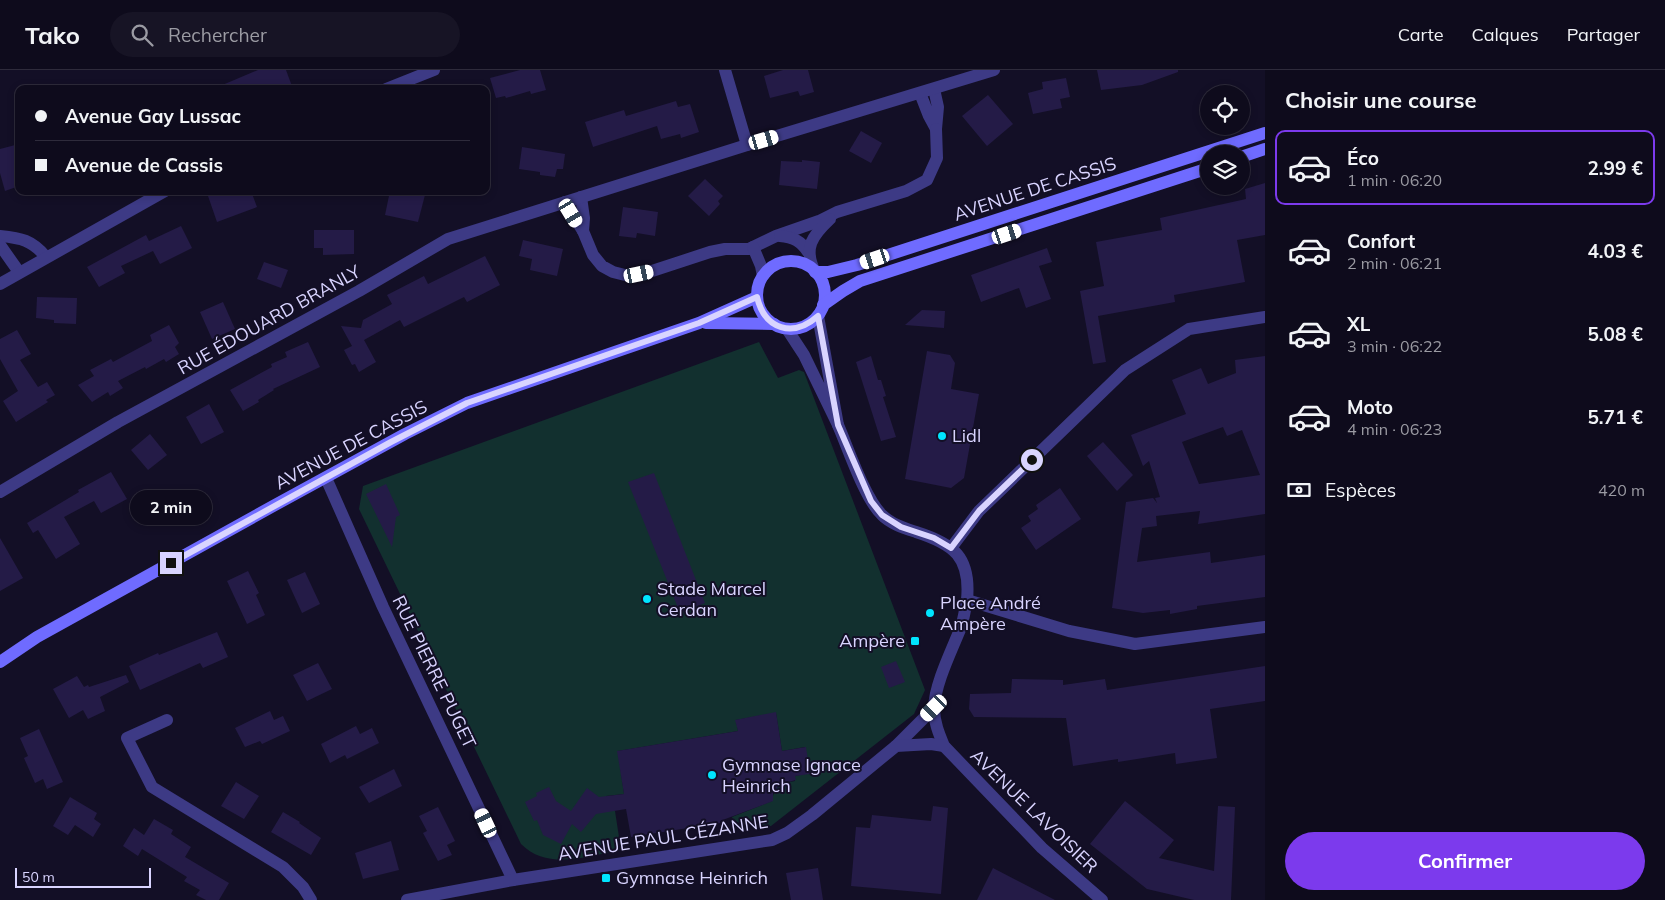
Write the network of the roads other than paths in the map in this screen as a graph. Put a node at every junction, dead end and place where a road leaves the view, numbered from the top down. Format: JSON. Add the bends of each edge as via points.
{"nodes":[{"id":1,"x":434,"y":70,"type":"edge"},
{"id":2,"x":725,"y":70,"type":"edge"},
{"id":3,"x":994,"y":70,"type":"edge"},
{"id":4,"x":396,"y":85,"type":"edge"},
{"id":5,"x":934,"y":89,"type":"junction"},
{"id":6,"x":920,"y":93,"type":"junction"},
{"id":7,"x":936,"y":129,"type":"junction"},
{"id":8,"x":1265,"y":133,"type":"edge"},
{"id":9,"x":747,"y":145,"type":"junction"},
{"id":10,"x":1265,"y":149,"type":"edge"},
{"id":11,"x":1250,"y":154,"type":"edge"},
{"id":12,"x":1200,"y":171,"type":"edge"},
{"id":13,"x":158,"y":195,"type":"edge"},
{"id":14,"x":580,"y":197,"type":"junction"},
{"id":15,"x":565,"y":202,"type":"junction"},
{"id":16,"x":837,"y":212,"type":"junction"},
{"id":17,"x":583,"y":231,"type":"junction"},
{"id":18,"x":0,"y":236,"type":"edge"},
{"id":19,"x":776,"y":236,"type":"junction"},
{"id":20,"x":0,"y":245,"type":"edge"},
{"id":21,"x":753,"y":247,"type":"junction"},
{"id":22,"x":808,"y":252,"type":"junction"},
{"id":23,"x":46,"y":257,"type":"junction"},
{"id":24,"x":19,"y":272,"type":"junction"},
{"id":25,"x":815,"y":272,"type":"junction"},
{"id":26,"x":763,"y":276,"type":"junction"},
{"id":27,"x":0,"y":284,"type":"edge"},
{"id":28,"x":757,"y":297,"type":"junction"},
{"id":29,"x":821,"y":311,"type":"junction"},
{"id":30,"x":1265,"y":317,"type":"edge"},
{"id":31,"x":699,"y":323,"type":"junction"},
{"id":32,"x":774,"y":324,"type":"junction"},
{"id":33,"x":787,"y":329,"type":"junction"},
{"id":34,"x":838,"y":425,"type":"junction"},
{"id":35,"x":326,"y":478,"type":"junction"},
{"id":36,"x":0,"y":492,"type":"edge"},
{"id":37,"x":951,"y":548,"type":"junction"},
{"id":38,"x":968,"y":600,"type":"junction"},
{"id":39,"x":1265,"y":627,"type":"edge"},
{"id":40,"x":37,"y":637,"type":"junction"},
{"id":41,"x":0,"y":652,"type":"edge"},
{"id":42,"x":0,"y":662,"type":"edge"},
{"id":43,"x":934,"y":708,"type":"junction"},
{"id":44,"x":167,"y":720,"type":"dead end"},
{"id":45,"x":896,"y":746,"type":"junction"},
{"id":46,"x":944,"y":746,"type":"junction"},
{"id":47,"x":513,"y":880,"type":"junction"},
{"id":48,"x":312,"y":900,"type":"edge"},
{"id":49,"x":407,"y":900,"type":"edge"},
{"id":50,"x":1102,"y":900,"type":"edge"}],
"edges":[{"from":1,"to":4,"type":"street"},
{"from":2,"to":9,"type":"street"},
{"from":3,"to":5,"type":"street","name":"RUE ÉDOUARD BRANLY"},
{"from":5,"to":6,"type":"street","name":"RUE ÉDOUARD BRANLY"},
{"from":5,"to":7,"type":"street","via":[[938,107]]},
{"from":6,"to":7,"type":"street"},
{"from":6,"to":9,"type":"street","name":"RUE ÉDOUARD BRANLY"},
{"from":7,"to":16,"type":"street","via":[[937,158],[927,180]]},
{"from":8,"to":25,"type":"main road","name":"AVENUE DE CASSIS","via":[[857,265]]},
{"from":9,"to":14,"type":"street","name":"RUE ÉDOUARD BRANLY"},
{"from":10,"to":11,"type":"main road"},
{"from":12,"to":29,"type":"main road","name":"AVENUE DE CASSIS","via":[[860,281],[843,290]]},
{"from":13,"to":23,"type":"street"},
{"from":14,"to":15,"type":"street","name":"RUE ÉDOUARD BRANLY"},
{"from":14,"to":17,"type":"street"},
{"from":15,"to":17,"type":"street"},
{"from":15,"to":36,"type":"street","name":"RUE ÉDOUARD BRANLY","via":[[448,239],[118,422]]},
{"from":16,"to":19,"type":"street"},
{"from":16,"to":22,"type":"street","via":[[816,235]]},
{"from":17,"to":21,"type":"street","via":[[593,255],[602,266],[628,276],[710,252]]},
{"from":18,"to":23,"type":"street","via":[[33,243]]},
{"from":19,"to":21,"type":"street"},
{"from":19,"to":22,"type":"street","via":[[793,238]]},
{"from":20,"to":24,"type":"street"},
{"from":21,"to":26,"type":"street"},
{"from":22,"to":25,"type":"street"},
{"from":23,"to":24,"type":"street"},
{"from":24,"to":27,"type":"street"},
{"from":25,"to":26,"type":"main road","name":"AVENUE DE CASSIS","via":[[801,263],[785,262],[777,264]]},
{"from":25,"to":29,"type":"main road","via":[[824,288]]},
{"from":26,"to":28,"type":"main road"},
{"from":28,"to":31,"type":"main road","name":"AVENUE DE CASSIS"},
{"from":28,"to":32,"type":"main road","via":[[765,317]]},
{"from":29,"to":33,"type":"main road","name":"AVENUE DE CASSIS","via":[[809,324]]},
{"from":29,"to":34,"type":"street"},
{"from":30,"to":37,"type":"street","via":[[1189,328],[1125,370],[979,511]]},
{"from":31,"to":32,"type":"main road","name":"AVENUE DE CASSIS"},
{"from":31,"to":35,"type":"main road","name":"AVENUE DE CASSIS","via":[[467,403]]},
{"from":32,"to":33,"type":"main road","name":"AVENUE DE CASSIS"},
{"from":33,"to":34,"type":"street","via":[[804,355]]},
{"from":34,"to":37,"type":"street","via":[[871,501],[882,515],[901,527],[934,538]]},
{"from":35,"to":40,"type":"main road","name":"AVENUE DE CASSIS"},
{"from":35,"to":47,"type":"street","name":"RUE PIERRE PUGET"},
{"from":37,"to":38,"type":"street","via":[[966,569]]},
{"from":38,"to":39,"type":"street","via":[[1069,631],[1135,644]]},
{"from":38,"to":43,"type":"street"},
{"from":40,"to":41,"type":"main road","name":"AVENUE DE CASSIS"},
{"from":40,"to":42,"type":"main road","name":"AVENUE DE CASSIS"},
{"from":43,"to":45,"type":"street","name":"AVENUE PAUL CÉZANNE"},
{"from":43,"to":46,"type":"street","via":[[937,730]]},
{"from":44,"to":48,"type":"street","via":[[127,738],[152,787],[283,867]]},
{"from":45,"to":46,"type":"street"},
{"from":45,"to":47,"type":"street","name":"AVENUE PAUL CÉZANNE","via":[[787,833],[772,840]]},
{"from":46,"to":50,"type":"street","name":"AVENUE LAVOISIER","via":[[1042,848]]},
{"from":47,"to":49,"type":"street","name":"AVENUE PAUL CÉZANNE"}]}
